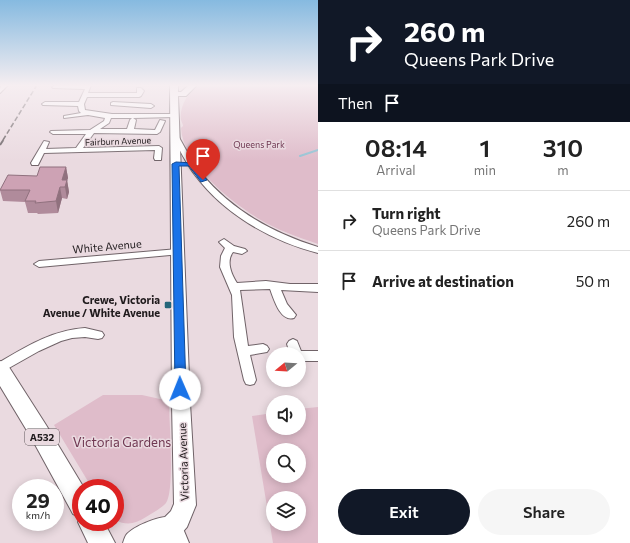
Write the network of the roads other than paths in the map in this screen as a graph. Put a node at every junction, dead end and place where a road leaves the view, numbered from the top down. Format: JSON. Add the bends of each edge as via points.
{"nodes":[{"id":1,"x":82,"y":110,"type":"edge"},
{"id":2,"x":170,"y":110,"type":"edge"},
{"id":3,"x":86,"y":114,"type":"junction"},
{"id":4,"x":108,"y":116,"type":"junction"},
{"id":5,"x":66,"y":117,"type":"dead end"},
{"id":6,"x":168,"y":119,"type":"junction"},
{"id":7,"x":73,"y":120,"type":"dead end"},
{"id":8,"x":133,"y":120,"type":"dead end"},
{"id":9,"x":93,"y":131,"type":"junction"},
{"id":10,"x":130,"y":131,"type":"junction"},
{"id":11,"x":53,"y":132,"type":"dead end"},
{"id":12,"x":68,"y":132,"type":"junction"},
{"id":13,"x":175,"y":135,"type":"junction"},
{"id":14,"x":46,"y":142,"type":"dead end"},
{"id":15,"x":41,"y":151,"type":"junction"},
{"id":16,"x":77,"y":151,"type":"junction"},
{"id":17,"x":158,"y":158,"type":"dead end"},
{"id":18,"x":35,"y":163,"type":"dead end"},
{"id":19,"x":176,"y":164,"type":"junction"},
{"id":20,"x":191,"y":164,"type":"junction"},
{"id":21,"x":318,"y":250,"type":"edge"},
{"id":22,"x":242,"y":251,"type":"dead end"},
{"id":23,"x":178,"y":252,"type":"junction"},
{"id":24,"x":39,"y":264,"type":"dead end"},
{"id":25,"x":274,"y":286,"type":"junction"},
{"id":26,"x":234,"y":287,"type":"junction"},
{"id":27,"x":318,"y":288,"type":"edge"},
{"id":28,"x":290,"y":315,"type":"dead end"},
{"id":29,"x":98,"y":335,"type":"dead end"},
{"id":30,"x":263,"y":349,"type":"dead end"},
{"id":31,"x":243,"y":351,"type":"junction"},
{"id":32,"x":306,"y":356,"type":"edge"},
{"id":33,"x":318,"y":356,"type":"edge"},
{"id":34,"x":0,"y":368,"type":"edge"},
{"id":35,"x":250,"y":380,"type":"dead end"},
{"id":36,"x":72,"y":490,"type":"edge"},
{"id":37,"x":95,"y":531,"type":"edge"},
{"id":38,"x":170,"y":535,"type":"edge"},
{"id":39,"x":102,"y":543,"type":"edge"},
{"id":40,"x":135,"y":543,"type":"edge"}],
"edges":[{"from":1,"to":3,"type":"street"},
{"from":2,"to":6,"type":"street","name":"Victoria Avenue"},
{"from":3,"to":4,"type":"street"},
{"from":3,"to":5,"type":"street"},
{"from":4,"to":6,"type":"street"},
{"from":4,"to":9,"type":"street","name":"Fairburn Avenue","via":[[107,122]]},
{"from":6,"to":10,"type":"street","name":"Fairburn Avenue","via":[[158,135]]},
{"from":6,"to":13,"type":"street","name":"Victoria Avenue"},
{"from":7,"to":12,"type":"street"},
{"from":8,"to":10,"type":"street","name":"Fairburn Avenue"},
{"from":9,"to":10,"type":"street","name":"Fairburn Avenue"},
{"from":9,"to":12,"type":"street","name":"Fairburn Avenue"},
{"from":9,"to":16,"type":"street","name":"Fairburn Avenue"},
{"from":11,"to":12,"type":"street","name":"Fairburn Avenue"},
{"from":13,"to":19,"type":"street","name":"Victoria Avenue"},
{"from":13,"to":20,"type":"street"},
{"from":14,"to":15,"type":"street"},
{"from":15,"to":16,"type":"street","name":"Fairburn Avenue"},
{"from":15,"to":18,"type":"street"},
{"from":16,"to":17,"type":"street","name":"Fairburn Avenue","via":[[160,146]]},
{"from":19,"to":20,"type":"street"},
{"from":19,"to":23,"type":"street","name":"Victoria Avenue"},
{"from":20,"to":21,"type":"street","via":[[212,190],[245,216],[280,236]]},
{"from":22,"to":26,"type":"street","via":[[228,245],[225,265],[228,278]]},
{"from":23,"to":24,"type":"street","name":"White Avenue"},
{"from":23,"to":38,"type":"street","name":"Victoria Avenue","via":[[185,494],[182,512]]},
{"from":25,"to":26,"type":"street"},
{"from":25,"to":27,"type":"street"},
{"from":25,"to":28,"type":"street","via":[[282,306]]},
{"from":26,"to":31,"type":"street"},
{"from":29,"to":34,"type":"street","via":[[83,332],[61,336]]},
{"from":30,"to":31,"type":"street"},
{"from":31,"to":35,"type":"street"},
{"from":32,"to":33,"type":"street"},
{"from":34,"to":36,"type":"main road","number":"A532"},
{"from":37,"to":39,"type":"main road"},
{"from":38,"to":40,"type":"street","name":"Victoria Avenue","via":[[158,530]]}]}
